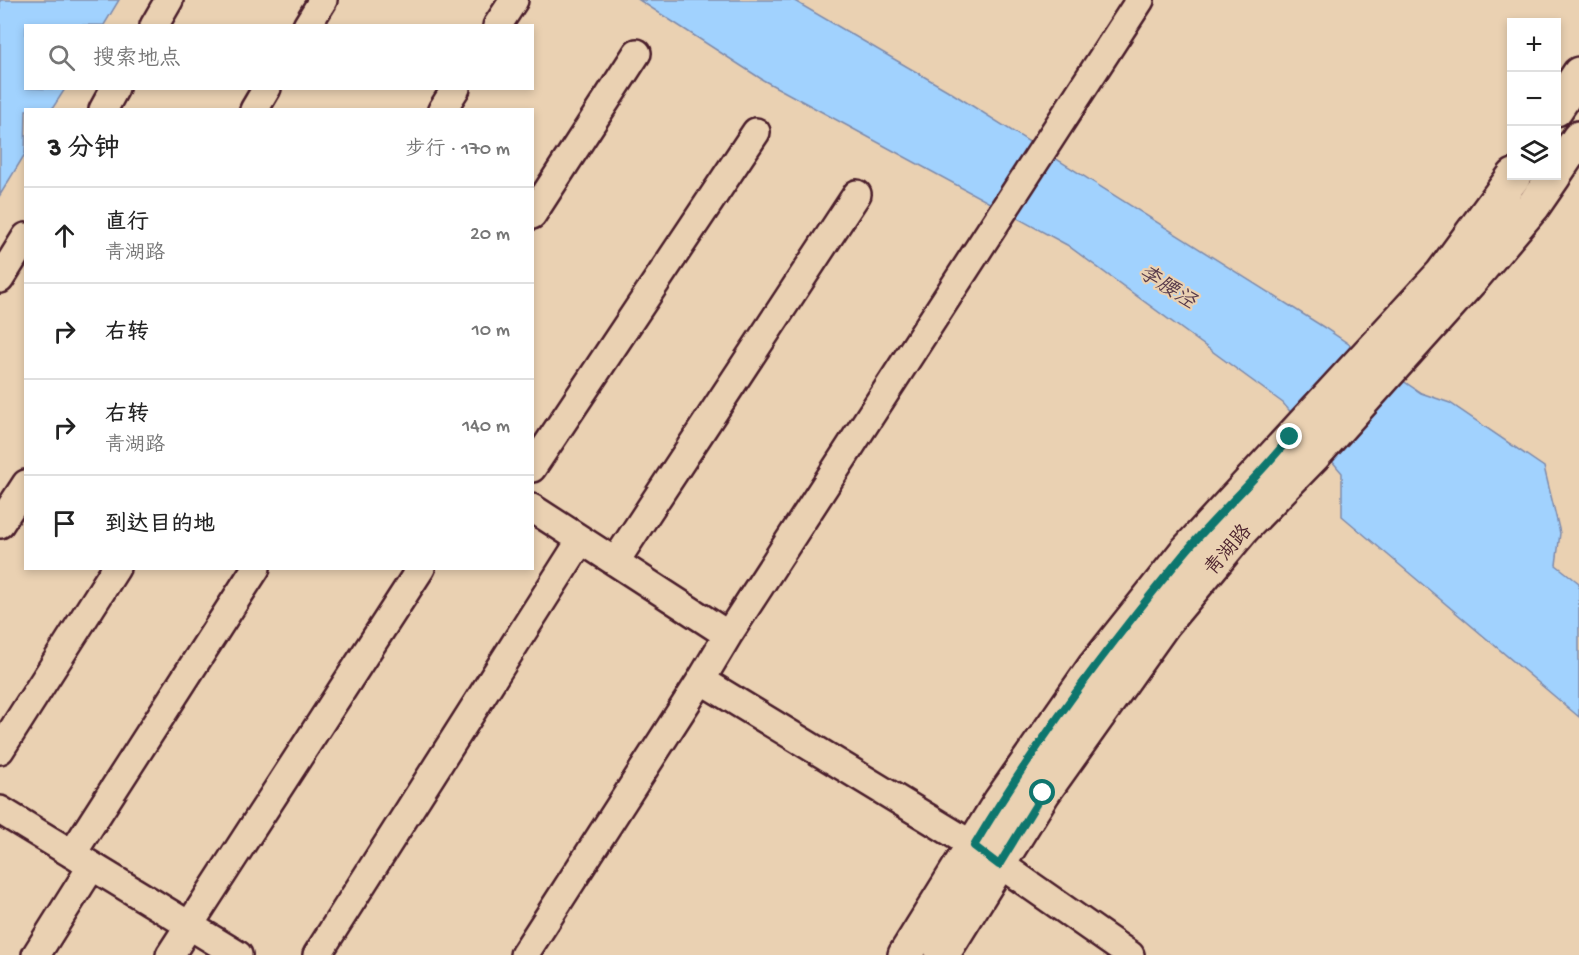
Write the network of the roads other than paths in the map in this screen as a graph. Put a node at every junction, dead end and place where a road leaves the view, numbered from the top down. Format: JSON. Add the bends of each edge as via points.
{"nodes":[{"id":1,"x":169,"y":0,"type":"edge"},
{"id":2,"x":323,"y":0,"type":"edge"},
{"id":3,"x":514,"y":0,"type":"edge"},
{"id":4,"x":1140,"y":0,"type":"edge"},
{"id":5,"x":155,"y":24,"type":"edge"},
{"id":6,"x":308,"y":24,"type":"edge"},
{"id":7,"x":498,"y":24,"type":"edge"},
{"id":8,"x":637,"y":53,"type":"dead end"},
{"id":9,"x":1579,"y":74,"type":"edge"},
{"id":10,"x":114,"y":90,"type":"edge"},
{"id":11,"x":266,"y":90,"type":"edge"},
{"id":12,"x":455,"y":90,"type":"edge"},
{"id":13,"x":1561,"y":103,"type":"edge"},
{"id":14,"x":104,"y":108,"type":"edge"},
{"id":15,"x":255,"y":108,"type":"edge"},
{"id":16,"x":443,"y":108,"type":"edge"},
{"id":17,"x":756,"y":132,"type":"dead end"},
{"id":18,"x":1579,"y":138,"type":"edge"},
{"id":19,"x":1561,"y":165,"type":"edge"},
{"id":20,"x":1511,"y":180,"type":"edge"},
{"id":21,"x":1551,"y":180,"type":"edge"},
{"id":22,"x":857,"y":194,"type":"dead end"},
{"id":23,"x":534,"y":212,"type":"edge"},
{"id":24,"x":24,"y":240,"type":"edge"},
{"id":25,"x":0,"y":279,"type":"edge"},
{"id":26,"x":1383,"y":358,"type":"junction"},
{"id":27,"x":534,"y":465,"type":"edge"},
{"id":28,"x":24,"y":487,"type":"edge"},
{"id":29,"x":534,"y":509,"type":"edge"},
{"id":30,"x":0,"y":524,"type":"edge"},
{"id":31,"x":581,"y":540,"type":"junction"},
{"id":32,"x":615,"y":562,"type":"junction"},
{"id":33,"x":115,"y":570,"type":"edge"},
{"id":34,"x":255,"y":570,"type":"edge"},
{"id":35,"x":420,"y":570,"type":"edge"},
{"id":36,"x":728,"y":635,"type":"junction"},
{"id":37,"x":701,"y":680,"type":"junction"},
{"id":38,"x":0,"y":750,"type":"edge"},
{"id":39,"x":0,"y":810,"type":"edge"},
{"id":40,"x":986,"y":855,"type":"junction"},
{"id":41,"x":82,"y":860,"type":"junction"},
{"id":42,"x":189,"y":925,"type":"junction"},
{"id":43,"x":36,"y":955,"type":"edge"},
{"id":44,"x":170,"y":955,"type":"edge"},
{"id":45,"x":238,"y":955,"type":"edge"},
{"id":46,"x":317,"y":955,"type":"edge"},
{"id":47,"x":524,"y":955,"type":"edge"},
{"id":48,"x":905,"y":955,"type":"edge"},
{"id":49,"x":942,"y":955,"type":"edge"},
{"id":50,"x":1130,"y":955,"type":"edge"}],
"edges":[{"from":1,"to":5,"type":"street"},
{"from":2,"to":6,"type":"street"},
{"from":3,"to":7,"type":"street"},
{"from":4,"to":36,"type":"street"},
{"from":8,"to":23,"type":"street"},
{"from":9,"to":13,"type":"main road"},
{"from":10,"to":14,"type":"street"},
{"from":11,"to":15,"type":"street"},
{"from":12,"to":16,"type":"street"},
{"from":17,"to":27,"type":"street"},
{"from":18,"to":19,"type":"main road","name":"青湖路"},
{"from":20,"to":26,"type":"main road","name":"青湖路"},
{"from":21,"to":26,"type":"main road","name":"青湖路","via":[[1534,205]]},
{"from":22,"to":32,"type":"street"},
{"from":24,"to":25,"type":"street"},
{"from":26,"to":40,"type":"main road","name":"青湖路","via":[[1302,446],[1243,528],[1164,623],[1043,793]]},
{"from":28,"to":30,"type":"street"},
{"from":29,"to":31,"type":"street"},
{"from":31,"to":32,"type":"street"},
{"from":31,"to":46,"type":"street"},
{"from":32,"to":36,"type":"street"},
{"from":33,"to":38,"type":"street"},
{"from":34,"to":41,"type":"street"},
{"from":35,"to":42,"type":"street"},
{"from":36,"to":37,"type":"street"},
{"from":37,"to":40,"type":"street"},
{"from":37,"to":47,"type":"street"},
{"from":39,"to":41,"type":"street"},
{"from":40,"to":48,"type":"main road","name":"青湖路"},
{"from":40,"to":49,"type":"main road","name":"青湖路"},
{"from":40,"to":50,"type":"street"},
{"from":41,"to":42,"type":"street"},
{"from":41,"to":43,"type":"street"},
{"from":42,"to":44,"type":"street"},
{"from":42,"to":45,"type":"street"}]}
